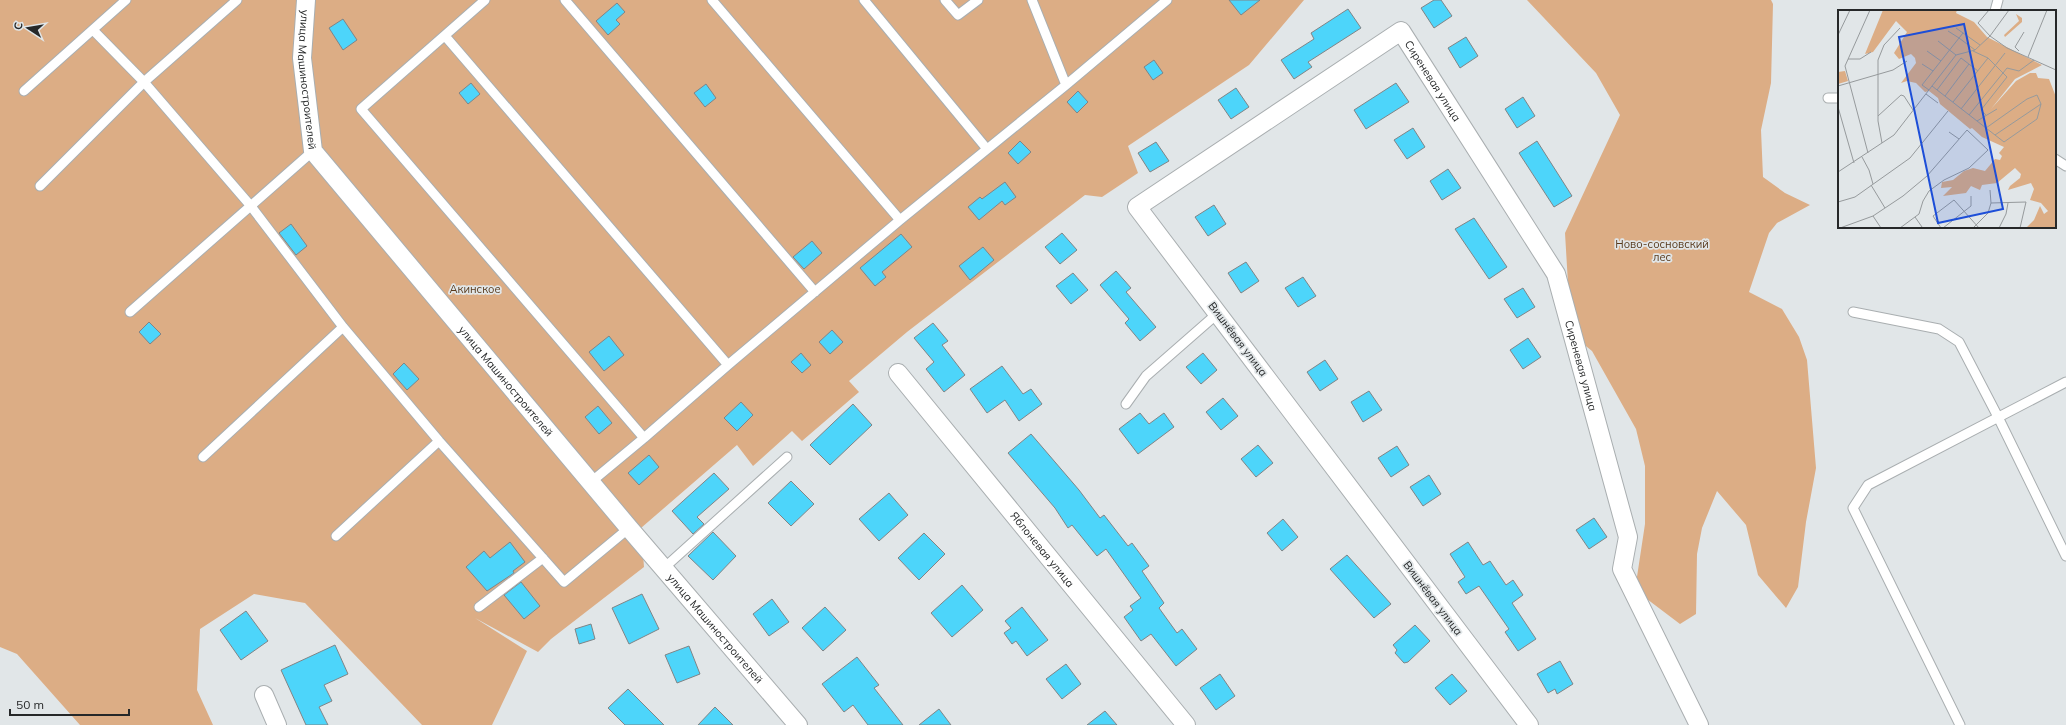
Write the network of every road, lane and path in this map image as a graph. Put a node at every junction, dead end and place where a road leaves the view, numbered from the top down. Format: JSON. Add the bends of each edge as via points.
{"nodes":[{"id":1,"x":126,"y":0,"type":"edge"},
{"id":2,"x":237,"y":0,"type":"edge"},
{"id":3,"x":306,"y":0,"type":"edge"},
{"id":4,"x":486,"y":0,"type":"edge"},
{"id":5,"x":565,"y":0,"type":"edge"},
{"id":6,"x":712,"y":0,"type":"edge"},
{"id":7,"x":864,"y":0,"type":"edge"},
{"id":8,"x":945,"y":0,"type":"edge"},
{"id":9,"x":978,"y":0,"type":"edge"},
{"id":10,"x":1032,"y":0,"type":"edge"},
{"id":11,"x":1998,"y":0,"type":"edge"},
{"id":12,"x":1164,"y":1,"type":"edge"},
{"id":13,"x":1995,"y":10,"type":"edge"},
{"id":14,"x":93,"y":30,"type":"junction"},
{"id":15,"x":1401,"y":31,"type":"joint"},
{"id":16,"x":445,"y":36,"type":"junction"},
{"id":17,"x":144,"y":82,"type":"junction"},
{"id":18,"x":1066,"y":85,"type":"junction"},
{"id":19,"x":24,"y":91,"type":"dead end"},
{"id":20,"x":1828,"y":98,"type":"dead end"},
{"id":21,"x":1838,"y":98,"type":"edge"},
{"id":22,"x":987,"y":149,"type":"junction"},
{"id":23,"x":313,"y":151,"type":"junction"},
{"id":24,"x":2056,"y":160,"type":"edge"},
{"id":25,"x":2066,"y":166,"type":"edge"},
{"id":26,"x":40,"y":186,"type":"dead end"},
{"id":27,"x":250,"y":205,"type":"junction"},
{"id":28,"x":900,"y":220,"type":"junction"},
{"id":29,"x":815,"y":292,"type":"junction"},
{"id":30,"x":130,"y":312,"type":"dead end"},
{"id":31,"x":1853,"y":312,"type":"dead end"},
{"id":32,"x":1218,"y":313,"type":"junction"},
{"id":33,"x":343,"y":327,"type":"junction"},
{"id":34,"x":728,"y":365,"type":"junction"},
{"id":35,"x":898,"y":373,"type":"dead end"},
{"id":36,"x":2066,"y":382,"type":"edge"},
{"id":37,"x":1126,"y":404,"type":"dead end"},
{"id":38,"x":1998,"y":417,"type":"junction"},
{"id":39,"x":644,"y":438,"type":"junction"},
{"id":40,"x":439,"y":441,"type":"junction"},
{"id":41,"x":202,"y":457,"type":"dead end"},
{"id":42,"x":787,"y":457,"type":"dead end"},
{"id":43,"x":591,"y":482,"type":"junction"},
{"id":44,"x":629,"y":528,"type":"junction"},
{"id":45,"x":336,"y":536,"type":"dead end"},
{"id":46,"x":2066,"y":556,"type":"edge"},
{"id":47,"x":542,"y":558,"type":"junction"},
{"id":48,"x":664,"y":568,"type":"junction"},
{"id":49,"x":479,"y":607,"type":"dead end"},
{"id":50,"x":264,"y":695,"type":"dead end"},
{"id":51,"x":277,"y":725,"type":"edge"},
{"id":52,"x":798,"y":725,"type":"edge"},
{"id":53,"x":1186,"y":725,"type":"edge"},
{"id":54,"x":1529,"y":725,"type":"edge"},
{"id":55,"x":1699,"y":725,"type":"edge"},
{"id":56,"x":1960,"y":725,"type":"edge"}],
"edges":[{"from":1,"to":14,"type":"lane"},
{"from":2,"to":17,"type":"lane"},
{"from":3,"to":23,"type":"street","name":"улица Машиностроителей","via":[[302,58]]},
{"from":4,"to":16,"type":"lane"},
{"from":5,"to":29,"type":"lane"},
{"from":6,"to":28,"type":"lane"},
{"from":7,"to":22,"type":"lane"},
{"from":8,"to":9,"type":"lane","via":[[958,15]]},
{"from":10,"to":18,"type":"lane"},
{"from":11,"to":13,"type":"lane"},
{"from":12,"to":18,"type":"lane"},
{"from":14,"to":17,"type":"lane"},
{"from":14,"to":19,"type":"lane"},
{"from":15,"to":32,"type":"street","name":"Вишнёвая улица","via":[[1137,207]]},
{"from":15,"to":55,"type":"street","name":"Сиреневая улица","via":[[1556,274],[1628,537],[1622,569]]},
{"from":16,"to":34,"type":"lane"},
{"from":16,"to":39,"type":"lane","via":[[361,109]]},
{"from":17,"to":26,"type":"lane"},
{"from":17,"to":27,"type":"lane"},
{"from":18,"to":22,"type":"lane"},
{"from":20,"to":21,"type":"lane"},
{"from":22,"to":28,"type":"lane"},
{"from":23,"to":27,"type":"lane"},
{"from":23,"to":43,"type":"street","name":"улица Машиностроителей"},
{"from":24,"to":25,"type":"lane"},
{"from":27,"to":30,"type":"lane"},
{"from":27,"to":33,"type":"lane"},
{"from":28,"to":29,"type":"lane"},
{"from":29,"to":34,"type":"lane"},
{"from":31,"to":38,"type":"lane","via":[[1939,329],[1959,342]]},
{"from":32,"to":37,"type":"lane","via":[[1146,376]]},
{"from":32,"to":54,"type":"street","name":"Вишнёвая улица"},
{"from":33,"to":40,"type":"lane"},
{"from":33,"to":41,"type":"lane"},
{"from":34,"to":39,"type":"lane"},
{"from":35,"to":53,"type":"street","name":"Яблоневая улица"},
{"from":36,"to":38,"type":"lane"},
{"from":38,"to":46,"type":"lane"},
{"from":38,"to":56,"type":"lane","via":[[1868,485],[1853,508]]},
{"from":39,"to":43,"type":"lane"},
{"from":40,"to":45,"type":"lane"},
{"from":40,"to":47,"type":"lane"},
{"from":42,"to":48,"type":"lane"},
{"from":43,"to":44,"type":"street","name":"улица Машиностроителей"},
{"from":44,"to":47,"type":"lane","via":[[564,582]]},
{"from":44,"to":48,"type":"street","name":"улица Машиностроителей"},
{"from":47,"to":49,"type":"lane"},
{"from":48,"to":52,"type":"street","name":"улица Машиностроителей"},
{"from":50,"to":51,"type":"street"}]}
